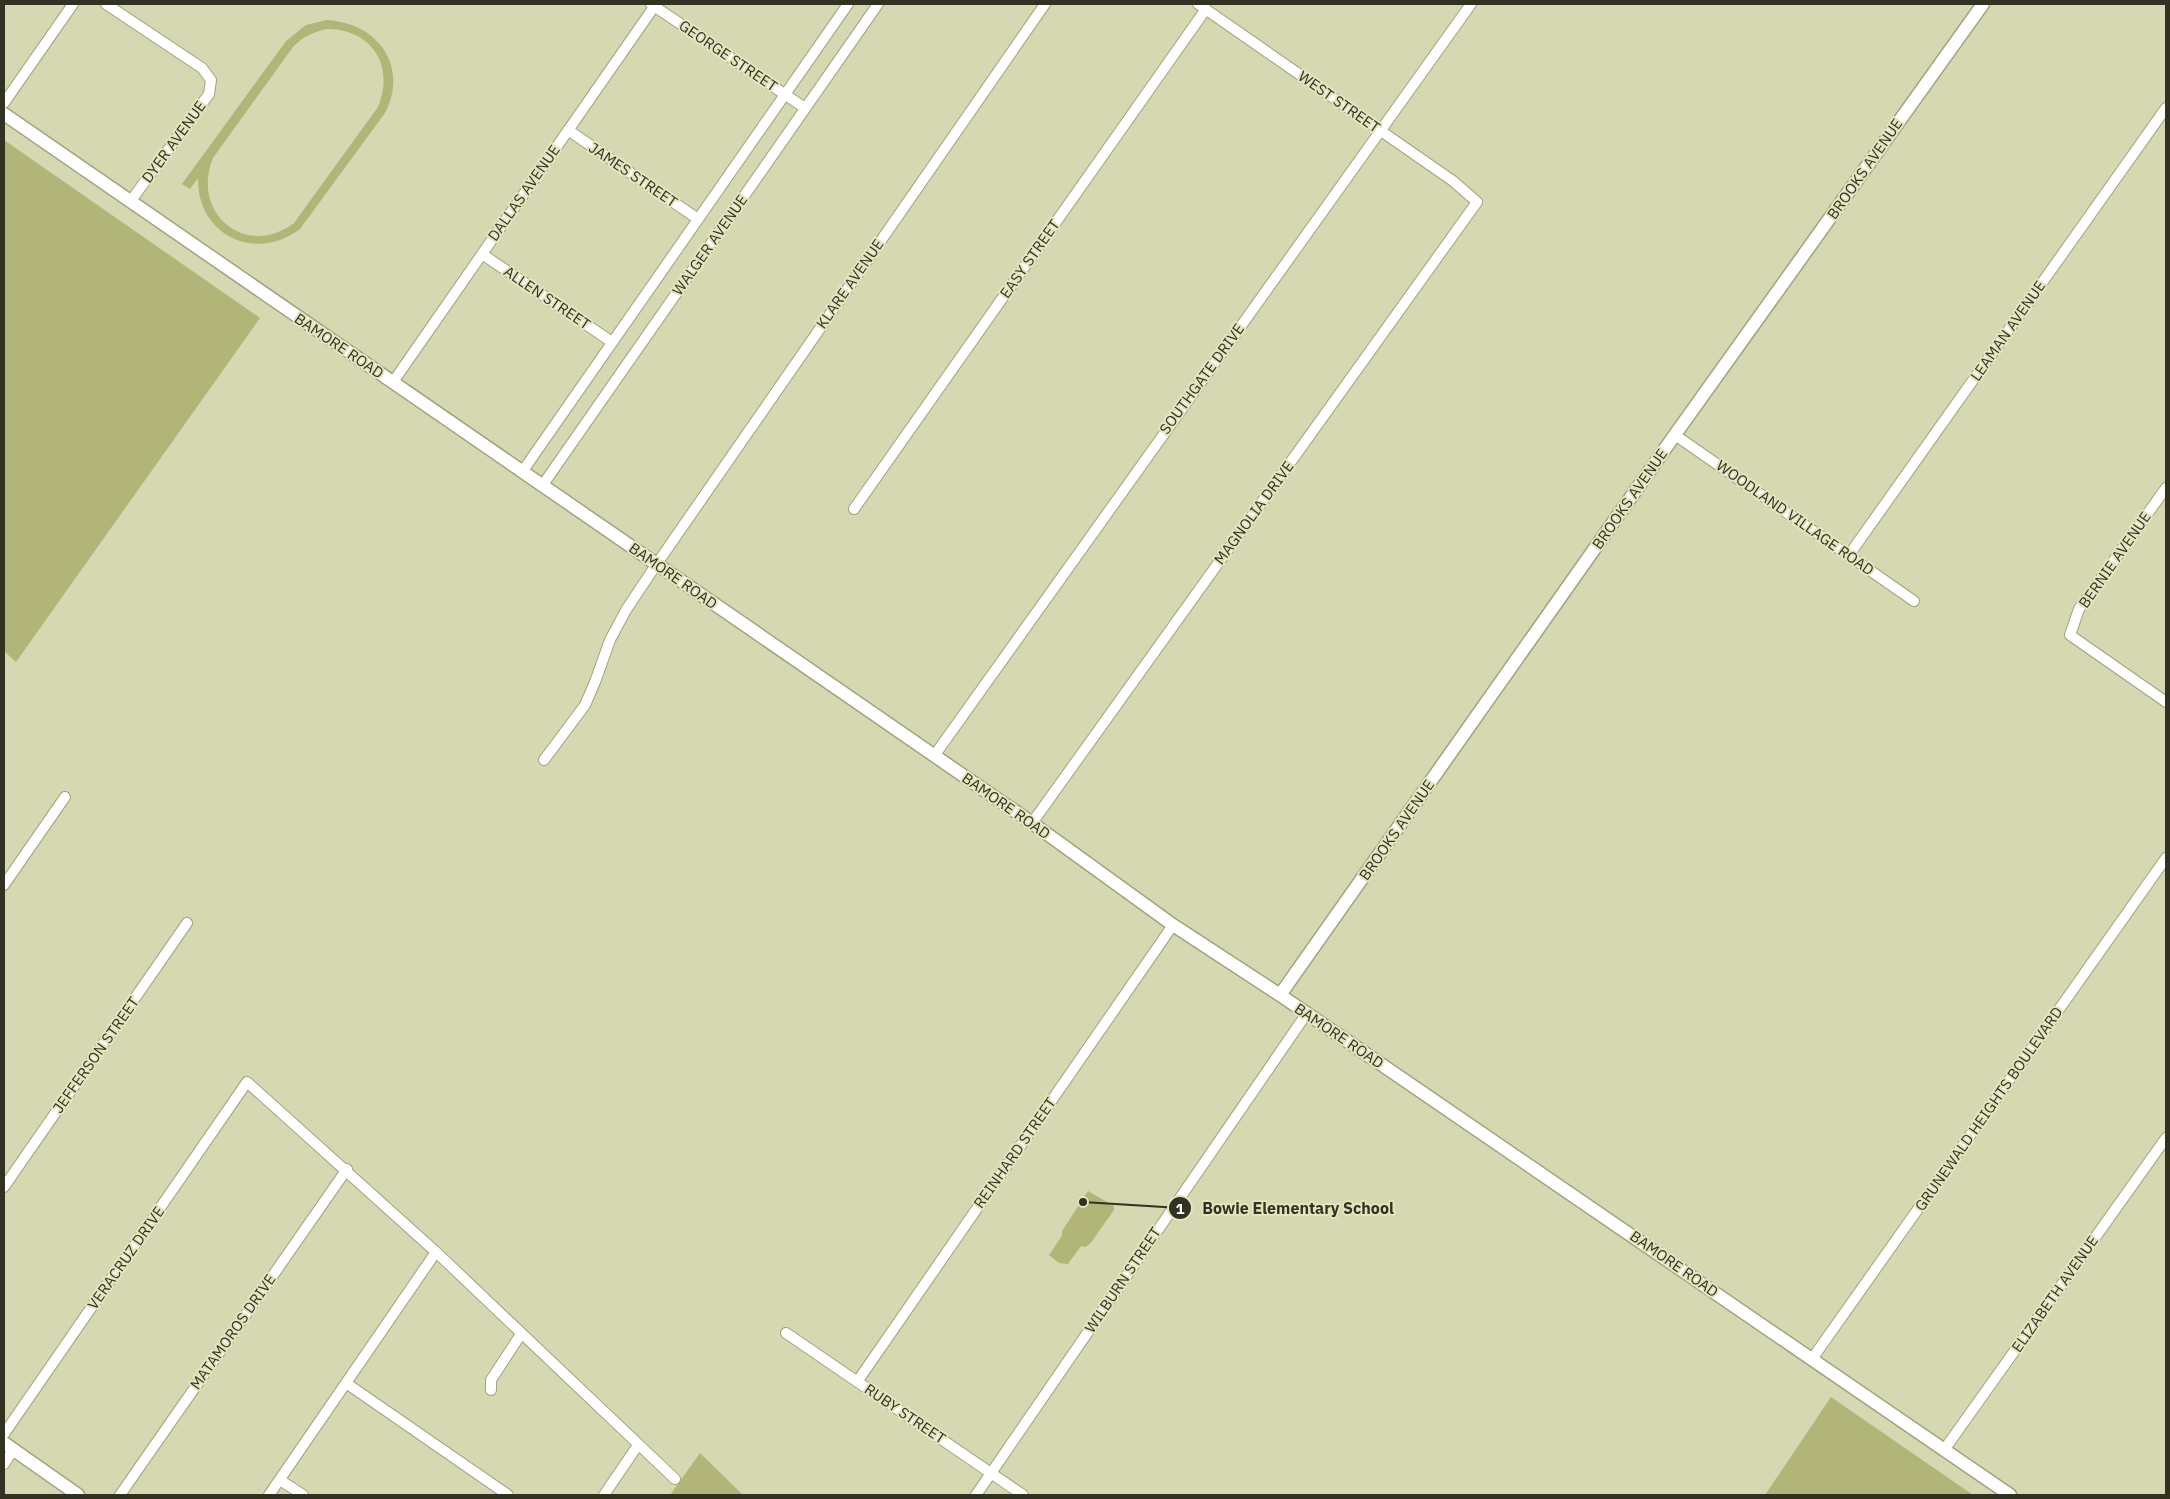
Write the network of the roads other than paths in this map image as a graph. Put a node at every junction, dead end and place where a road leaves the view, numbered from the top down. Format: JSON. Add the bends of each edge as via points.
{"nodes":[{"id":1,"x":73,"y":4,"type":"edge"},
{"id":2,"x":106,"y":4,"type":"edge"},
{"id":3,"x":848,"y":4,"type":"edge"},
{"id":4,"x":878,"y":4,"type":"edge"},
{"id":5,"x":1045,"y":4,"type":"edge"},
{"id":6,"x":1471,"y":4,"type":"edge"},
{"id":7,"x":1983,"y":4,"type":"edge"},
{"id":8,"x":654,"y":5,"type":"edge"},
{"id":9,"x":1202,"y":6,"type":"edge"},
{"id":10,"x":785,"y":95,"type":"junction"},
{"id":11,"x":4,"y":104,"type":"edge"},
{"id":12,"x":805,"y":108,"type":"junction"},
{"id":13,"x":2166,"y":108,"type":"edge"},
{"id":14,"x":4,"y":114,"type":"edge"},
{"id":15,"x":568,"y":130,"type":"junction"},
{"id":16,"x":1380,"y":130,"type":"junction"},
{"id":17,"x":130,"y":202,"type":"junction"},
{"id":18,"x":1477,"y":202,"type":"joint"},
{"id":19,"x":698,"y":219,"type":"junction"},
{"id":20,"x":482,"y":254,"type":"junction"},
{"id":21,"x":612,"y":342,"type":"junction"},
{"id":22,"x":393,"y":382,"type":"junction"},
{"id":23,"x":1675,"y":435,"type":"junction"},
{"id":24,"x":522,"y":472,"type":"junction"},
{"id":25,"x":542,"y":486,"type":"junction"},
{"id":26,"x":2166,"y":488,"type":"edge"},
{"id":27,"x":854,"y":509,"type":"dead end"},
{"id":28,"x":1849,"y":555,"type":"junction"},
{"id":29,"x":656,"y":565,"type":"junction"},
{"id":30,"x":1914,"y":601,"type":"dead end"},
{"id":31,"x":2166,"y":702,"type":"edge"},
{"id":32,"x":934,"y":756,"type":"junction"},
{"id":33,"x":544,"y":760,"type":"dead end"},
{"id":34,"x":65,"y":797,"type":"dead end"},
{"id":35,"x":1032,"y":823,"type":"junction"},
{"id":36,"x":2166,"y":858,"type":"edge"},
{"id":37,"x":4,"y":885,"type":"edge"},
{"id":38,"x":187,"y":923,"type":"dead end"},
{"id":39,"x":1174,"y":925,"type":"junction"},
{"id":40,"x":1280,"y":995,"type":"junction"},
{"id":41,"x":1306,"y":1013,"type":"junction"},
{"id":42,"x":2166,"y":1138,"type":"edge"},
{"id":43,"x":347,"y":1170,"type":"junction"},
{"id":44,"x":4,"y":1187,"type":"edge"},
{"id":45,"x":436,"y":1252,"type":"junction"},
{"id":46,"x":786,"y":1333,"type":"dead end"},
{"id":47,"x":521,"y":1334,"type":"junction"},
{"id":48,"x":1812,"y":1359,"type":"junction"},
{"id":49,"x":857,"y":1382,"type":"junction"},
{"id":50,"x":346,"y":1383,"type":"junction"},
{"id":51,"x":491,"y":1390,"type":"dead end"},
{"id":52,"x":4,"y":1434,"type":"edge"},
{"id":53,"x":638,"y":1445,"type":"junction"},
{"id":54,"x":8,"y":1446,"type":"edge"},
{"id":55,"x":1944,"y":1450,"type":"junction"},
{"id":56,"x":4,"y":1464,"type":"edge"},
{"id":57,"x":991,"y":1473,"type":"junction"},
{"id":58,"x":675,"y":1479,"type":"dead end"},
{"id":59,"x":280,"y":1480,"type":"junction"},
{"id":60,"x":78,"y":1495,"type":"edge"},
{"id":61,"x":120,"y":1495,"type":"edge"},
{"id":62,"x":269,"y":1495,"type":"edge"},
{"id":63,"x":303,"y":1495,"type":"edge"},
{"id":64,"x":508,"y":1495,"type":"edge"},
{"id":65,"x":604,"y":1495,"type":"edge"},
{"id":66,"x":976,"y":1495,"type":"edge"},
{"id":67,"x":1023,"y":1495,"type":"edge"},
{"id":68,"x":2010,"y":1495,"type":"edge"}],
"edges":[{"from":1,"to":11,"type":"street"},
{"from":2,"to":17,"type":"street","name":"DYER AVENUE","via":[[202,68],[211,80],[209,94]]},
{"from":3,"to":10,"type":"street","name":"WALGER AVENUE"},
{"from":4,"to":12,"type":"street","name":"WALGER AVENUE"},
{"from":5,"to":29,"type":"street","name":"KLARE AVENUE"},
{"from":6,"to":16,"type":"street","name":"SOUTHGATE DRIVE"},
{"from":7,"to":23,"type":"street","name":"BROOKS AVENUE"},
{"from":8,"to":10,"type":"street","name":"GEORGE STREET"},
{"from":8,"to":15,"type":"street","name":"DALLAS AVENUE"},
{"from":9,"to":16,"type":"street","name":"WEST STREET"},
{"from":9,"to":27,"type":"street","name":"EASY STREET"},
{"from":10,"to":12,"type":"street","name":"GEORGE STREET"},
{"from":10,"to":19,"type":"street","name":"WALGER AVENUE"},
{"from":12,"to":25,"type":"street","name":"WALGER AVENUE"},
{"from":13,"to":28,"type":"street","name":"LEAMAN AVENUE"},
{"from":14,"to":17,"type":"street","name":"BAMORE ROAD"},
{"from":15,"to":19,"type":"street","name":"JAMES STREET"},
{"from":15,"to":20,"type":"street","name":"DALLAS AVENUE"},
{"from":16,"to":18,"type":"street","name":"WEST STREET","via":[[1453,181]]},
{"from":16,"to":32,"type":"street","name":"SOUTHGATE DRIVE"},
{"from":17,"to":22,"type":"street","name":"BAMORE ROAD"},
{"from":18,"to":35,"type":"street","name":"MAGNOLIA DRIVE"},
{"from":19,"to":21,"type":"street","name":"WALGER AVENUE"},
{"from":20,"to":21,"type":"street","name":"ALLEN STREET"},
{"from":20,"to":22,"type":"street","name":"DALLAS AVENUE"},
{"from":21,"to":24,"type":"street","name":"WALGER AVENUE"},
{"from":22,"to":24,"type":"street","name":"BAMORE ROAD"},
{"from":23,"to":28,"type":"street","name":"WOODLAND VILLAGE ROAD"},
{"from":23,"to":40,"type":"street","name":"BROOKS AVENUE"},
{"from":24,"to":25,"type":"street","name":"BAMORE ROAD"},
{"from":25,"to":29,"type":"street","name":"BAMORE ROAD"},
{"from":26,"to":31,"type":"street","name":"BERNIE AVENUE","via":[[2079,609],[2070,635]]},
{"from":28,"to":30,"type":"street","name":"WOODLAND VILLAGE ROAD"},
{"from":29,"to":32,"type":"street","name":"BAMORE ROAD"},
{"from":29,"to":33,"type":"street","name":"KLARE AVENUE","via":[[610,640],[585,705]]},
{"from":32,"to":35,"type":"street","name":"BAMORE ROAD"},
{"from":34,"to":37,"type":"street"},
{"from":35,"to":39,"type":"street","name":"BAMORE ROAD"},
{"from":36,"to":48,"type":"street","name":"GRUNEWALD HEIGHTS BOULEVARD"},
{"from":38,"to":44,"type":"street","name":"JEFFERSON STREET"},
{"from":39,"to":40,"type":"street","name":"BAMORE ROAD"},
{"from":39,"to":49,"type":"street","name":"REINHARD STREET"},
{"from":40,"to":41,"type":"street","name":"BAMORE ROAD"},
{"from":41,"to":48,"type":"street","name":"BAMORE ROAD"},
{"from":41,"to":57,"type":"street","name":"WILBURN STREET"},
{"from":42,"to":55,"type":"street","name":"ELIZABETH AVENUE"},
{"from":43,"to":45,"type":"street"},
{"from":43,"to":52,"type":"street","name":"VERACRUZ DRIVE","via":[[247,1082]]},
{"from":43,"to":61,"type":"street","name":"MATAMOROS DRIVE"},
{"from":45,"to":47,"type":"street"},
{"from":45,"to":50,"type":"street"},
{"from":46,"to":49,"type":"street","name":"RUBY STREET"},
{"from":47,"to":51,"type":"street","via":[[491,1380]]},
{"from":47,"to":53,"type":"street"},
{"from":48,"to":55,"type":"street","name":"BAMORE ROAD"},
{"from":49,"to":57,"type":"street","name":"RUBY STREET"},
{"from":50,"to":59,"type":"street"},
{"from":50,"to":64,"type":"street"},
{"from":53,"to":58,"type":"street"},
{"from":53,"to":65,"type":"street"},
{"from":54,"to":56,"type":"street"},
{"from":54,"to":60,"type":"street"},
{"from":55,"to":68,"type":"street","name":"BAMORE ROAD"},
{"from":57,"to":66,"type":"street","name":"WILBURN STREET"},
{"from":57,"to":67,"type":"street","name":"RUBY STREET"},
{"from":59,"to":62,"type":"street"},
{"from":59,"to":63,"type":"street"}]}
